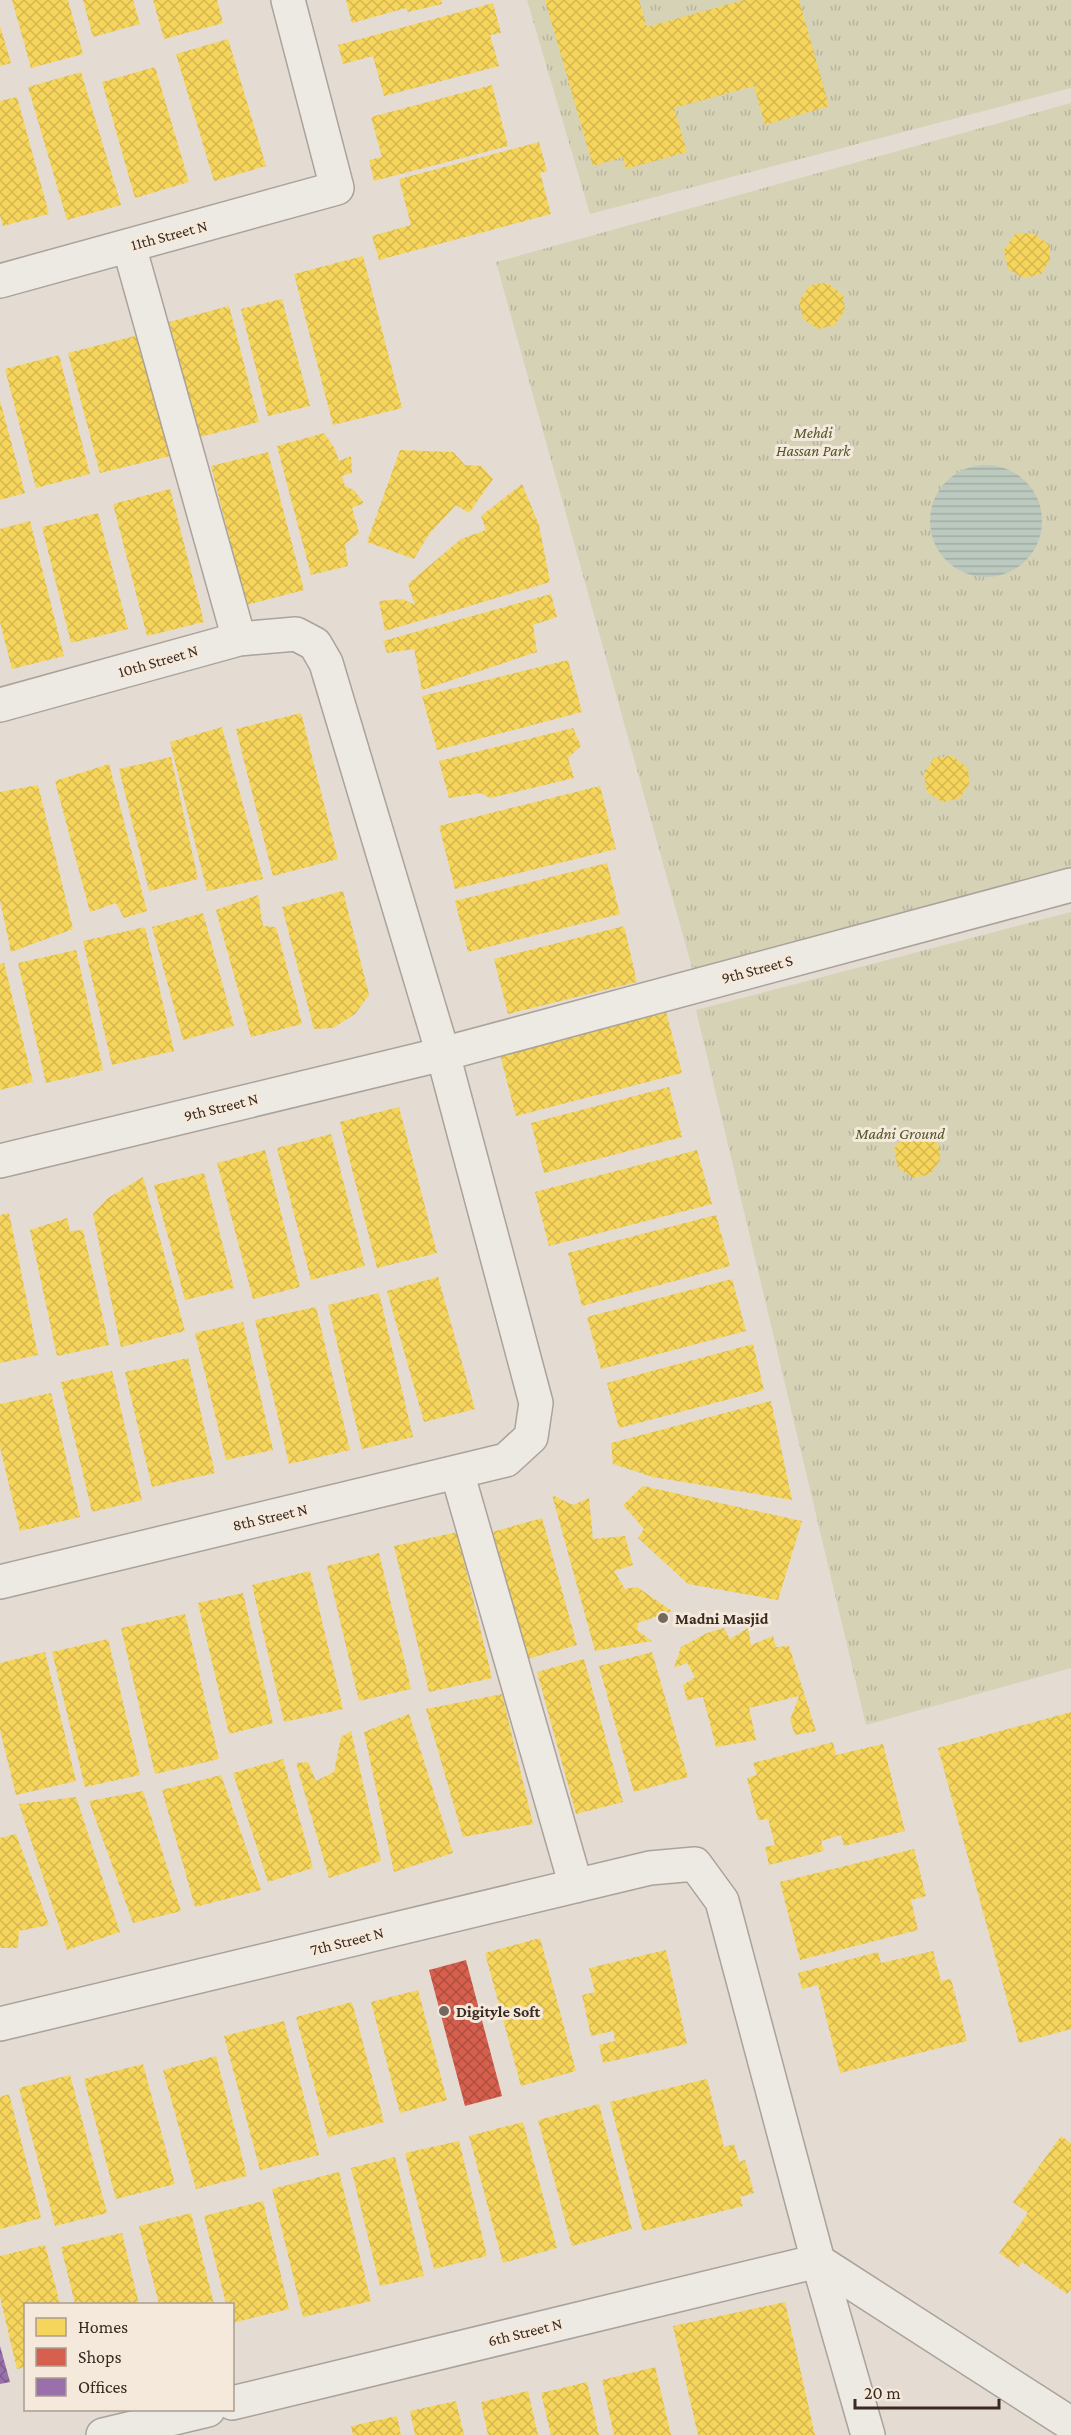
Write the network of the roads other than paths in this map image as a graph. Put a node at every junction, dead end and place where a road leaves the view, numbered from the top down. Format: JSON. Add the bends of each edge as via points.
{"nodes":[{"id":1,"x":288,"y":0,"type":"edge"},
{"id":2,"x":129,"y":246,"type":"junction"},
{"id":3,"x":0,"y":281,"type":"edge"},
{"id":4,"x":239,"y":639,"type":"junction"},
{"id":5,"x":0,"y":705,"type":"edge"},
{"id":6,"x":1071,"y":885,"type":"edge"},
{"id":7,"x":443,"y":1054,"type":"junction"},
{"id":8,"x":0,"y":1161,"type":"edge"},
{"id":9,"x":457,"y":1472,"type":"junction"},
{"id":10,"x":0,"y":1582,"type":"edge"},
{"id":11,"x":576,"y":1886,"type":"junction"},
{"id":12,"x":0,"y":2024,"type":"edge"},
{"id":13,"x":818,"y":2261,"type":"junction"},
{"id":14,"x":234,"y":2403,"type":"edge"},
{"id":15,"x":200,"y":2411,"type":"edge"},
{"id":16,"x":1071,"y":2424,"type":"edge"},
{"id":17,"x":103,"y":2435,"type":"edge"},
{"id":18,"x":868,"y":2435,"type":"edge"}],
"edges":[{"from":1,"to":2,"type":"street","name":"11th Street N","via":[[337,188]]},
{"from":2,"to":3,"type":"street","name":"11th Street N"},
{"from":2,"to":4,"type":"street"},
{"from":4,"to":5,"type":"street","name":"10th Street N"},
{"from":4,"to":7,"type":"street","name":"10th Street N","via":[[296,634],[315,644],[326,663]]},
{"from":6,"to":7,"type":"street","name":"9th Street S"},
{"from":7,"to":8,"type":"street","name":"9th Street N"},
{"from":7,"to":9,"type":"street","name":"8th Street N","via":[[536,1403],[531,1437],[506,1460]]},
{"from":9,"to":10,"type":"street","name":"8th Street N"},
{"from":9,"to":11,"type":"street"},
{"from":11,"to":12,"type":"street","name":"7th Street N"},
{"from":11,"to":13,"type":"street","name":"7th Street N","via":[[650,1868],[694,1864],[722,1901]]},
{"from":13,"to":14,"type":"street","name":"6th Street N"},
{"from":13,"to":16,"type":"street"},
{"from":13,"to":18,"type":"street"},
{"from":15,"to":17,"type":"street"}]}
